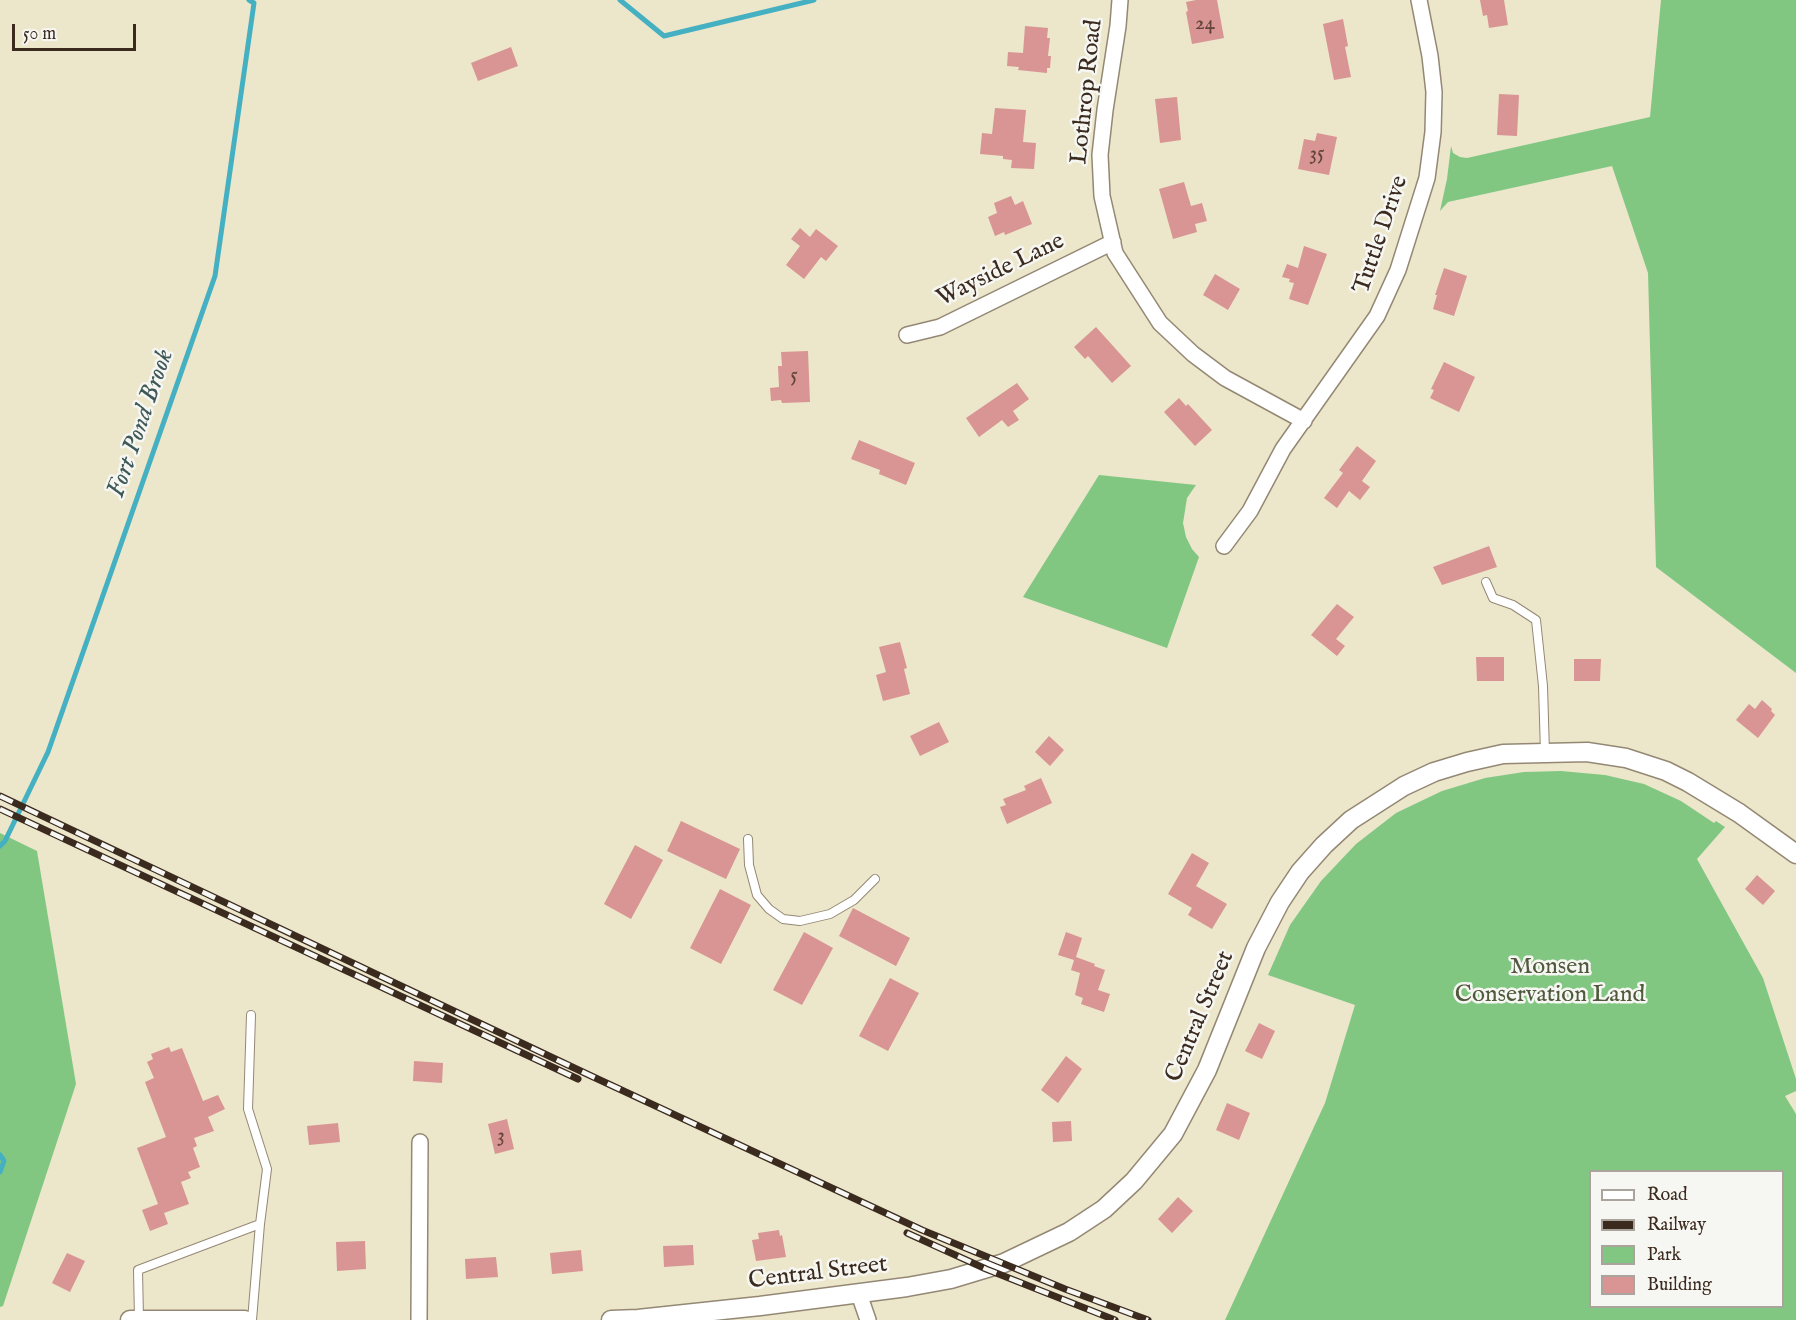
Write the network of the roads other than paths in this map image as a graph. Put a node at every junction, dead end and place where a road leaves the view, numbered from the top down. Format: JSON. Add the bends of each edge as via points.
{"nodes":[{"id":1,"x":1120,"y":0,"type":"edge"},
{"id":2,"x":1419,"y":0,"type":"edge"},
{"id":3,"x":1113,"y":242,"type":"junction"},
{"id":4,"x":908,"y":335,"type":"dead end"},
{"id":5,"x":1304,"y":421,"type":"junction"},
{"id":6,"x":1224,"y":546,"type":"dead end"},
{"id":7,"x":1486,"y":582,"type":"dead end"},
{"id":8,"x":1545,"y":753,"type":"junction"},
{"id":9,"x":748,"y":839,"type":"dead end"},
{"id":10,"x":1796,"y":854,"type":"edge"},
{"id":11,"x":875,"y":879,"type":"dead end"},
{"id":12,"x":251,"y":1015,"type":"dead end"},
{"id":13,"x":420,"y":1142,"type":"dead end"},
{"id":14,"x":260,"y":1224,"type":"junction"},
{"id":15,"x":859,"y":1294,"type":"junction"},
{"id":16,"x":135,"y":1319,"type":"edge"},
{"id":17,"x":245,"y":1320,"type":"edge"},
{"id":18,"x":252,"y":1320,"type":"edge"},
{"id":19,"x":419,"y":1320,"type":"edge"},
{"id":20,"x":611,"y":1320,"type":"edge"},
{"id":21,"x":868,"y":1320,"type":"edge"}],
"edges":[{"from":1,"to":3,"type":"street","name":"Lothrop Road","via":[[1100,155],[1102,196]]},
{"from":2,"to":5,"type":"street","name":"Tuttle Drive","via":[[1434,92],[1426,178],[1398,270],[1377,316]]},
{"from":3,"to":4,"type":"street","name":"Wayside Lane","via":[[940,327]]},
{"from":3,"to":5,"type":"street","name":"Lothrop Road","via":[[1115,253],[1160,323],[1193,354],[1226,378]]},
{"from":5,"to":6,"type":"street","name":"Tuttle Drive","via":[[1283,449],[1250,511]]},
{"from":7,"to":8,"type":"lane","via":[[1493,598],[1536,620]]},
{"from":8,"to":10,"type":"street","name":"Central Street","via":[[1587,752],[1626,758],[1666,771],[1739,813]]},
{"from":8,"to":15,"type":"street","name":"Central Street","via":[[1503,754],[1434,772],[1377,802],[1324,845],[1280,902],[1256,948],[1208,1070],[1173,1134],[1134,1181],[1104,1209],[1069,1232],[1004,1263],[951,1279]]},
{"from":9,"to":11,"type":"lane","via":[[749,865],[757,895],[783,919],[800,921],[830,914],[854,900]]},
{"from":12,"to":14,"type":"lane","via":[[248,1109],[267,1168]]},
{"from":13,"to":19,"type":"street"},
{"from":14,"to":16,"type":"lane","via":[[138,1270]]},
{"from":14,"to":18,"type":"lane"},
{"from":15,"to":20,"type":"street","name":"Central Street"},
{"from":15,"to":21,"type":"street"},
{"from":16,"to":17,"type":"street"}]}
